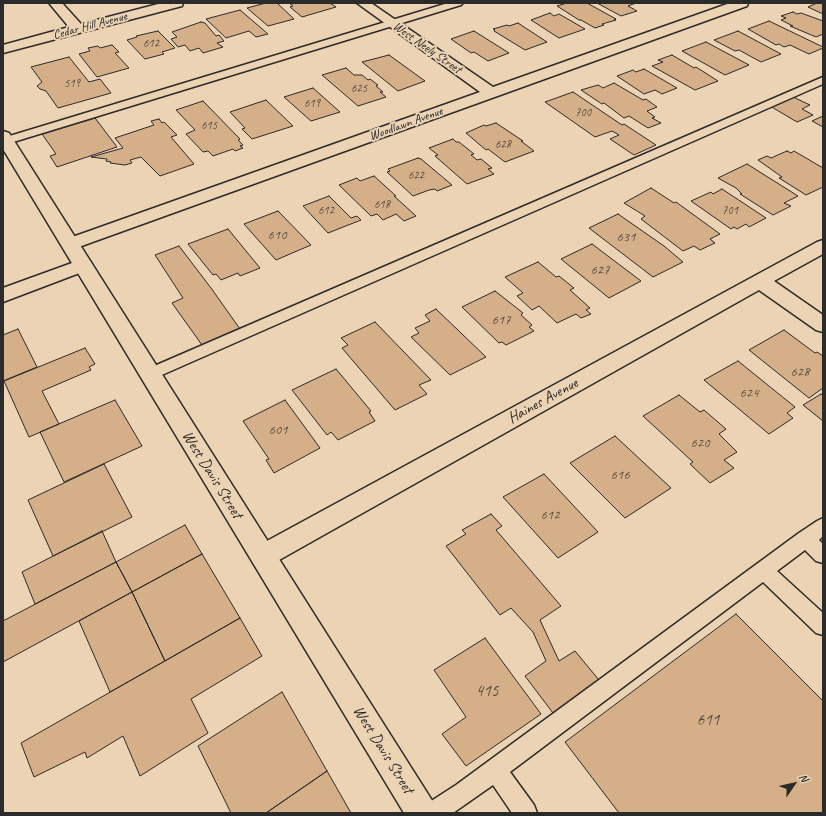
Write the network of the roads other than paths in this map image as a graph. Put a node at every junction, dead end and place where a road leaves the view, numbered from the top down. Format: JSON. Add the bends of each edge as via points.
{"nodes":[{"id":1,"x":55,"y":3,"type":"edge"},
{"id":2,"x":177,"y":3,"type":"edge"},
{"id":3,"x":362,"y":3,"type":"edge"},
{"id":4,"x":458,"y":3,"type":"edge"},
{"id":5,"x":742,"y":3,"type":"edge"},
{"id":6,"x":391,"y":23,"type":"junction"},
{"id":7,"x":78,"y":29,"type":"junction"},
{"id":8,"x":3,"y":49,"type":"edge"},
{"id":9,"x":823,"y":80,"type":"edge"},
{"id":10,"x":491,"y":93,"type":"junction"},
{"id":11,"x":4,"y":138,"type":"edge"},
{"id":12,"x":70,"y":244,"type":"junction"},
{"id":13,"x":823,"y":246,"type":"edge"},
{"id":14,"x":83,"y":265,"type":"junction"},
{"id":15,"x":760,"y":281,"type":"junction"},
{"id":16,"x":3,"y":295,"type":"edge"},
{"id":17,"x":823,"y":325,"type":"edge"},
{"id":18,"x":150,"y":374,"type":"junction"},
{"id":19,"x":823,"y":526,"type":"edge"},
{"id":20,"x":805,"y":539,"type":"junction"},
{"id":21,"x":823,"y":555,"type":"edge"},
{"id":22,"x":263,"y":556,"type":"junction"},
{"id":23,"x":763,"y":570,"type":"junction"},
{"id":24,"x":823,"y":626,"type":"edge"},
{"id":25,"x":495,"y":770,"type":"junction"},
{"id":26,"x":422,"y":813,"type":"edge"},
{"id":27,"x":433,"y":813,"type":"edge"},
{"id":28,"x":526,"y":813,"type":"edge"}],
"edges":[{"from":1,"to":7,"type":"street"},
{"from":2,"to":7,"type":"street","name":"Cedar Hill Avenue"},
{"from":3,"to":6,"type":"street","name":"West Neely Street"},
{"from":4,"to":6,"type":"lane"},
{"from":5,"to":10,"type":"street","name":"Woodlawn Avenue"},
{"from":6,"to":10,"type":"street","name":"West Neely Street"},
{"from":6,"to":11,"type":"lane"},
{"from":7,"to":8,"type":"street","name":"Cedar Hill Avenue"},
{"from":9,"to":18,"type":"lane"},
{"from":10,"to":12,"type":"street","name":"Woodlawn Avenue"},
{"from":11,"to":12,"type":"street","name":"West Davis Street"},
{"from":12,"to":14,"type":"street","name":"West Davis Street"},
{"from":13,"to":15,"type":"street","name":"Haines Avenue"},
{"from":14,"to":16,"type":"street"},
{"from":14,"to":18,"type":"street","name":"West Davis Street"},
{"from":15,"to":17,"type":"street"},
{"from":15,"to":22,"type":"street","name":"Haines Avenue"},
{"from":18,"to":22,"type":"street","name":"West Davis Street"},
{"from":19,"to":20,"type":"lane"},
{"from":20,"to":21,"type":"lane"},
{"from":20,"to":23,"type":"lane"},
{"from":22,"to":26,"type":"street","name":"West Davis Street"},
{"from":23,"to":24,"type":"lane"},
{"from":23,"to":25,"type":"lane"},
{"from":25,"to":27,"type":"lane"},
{"from":25,"to":28,"type":"lane"}]}
